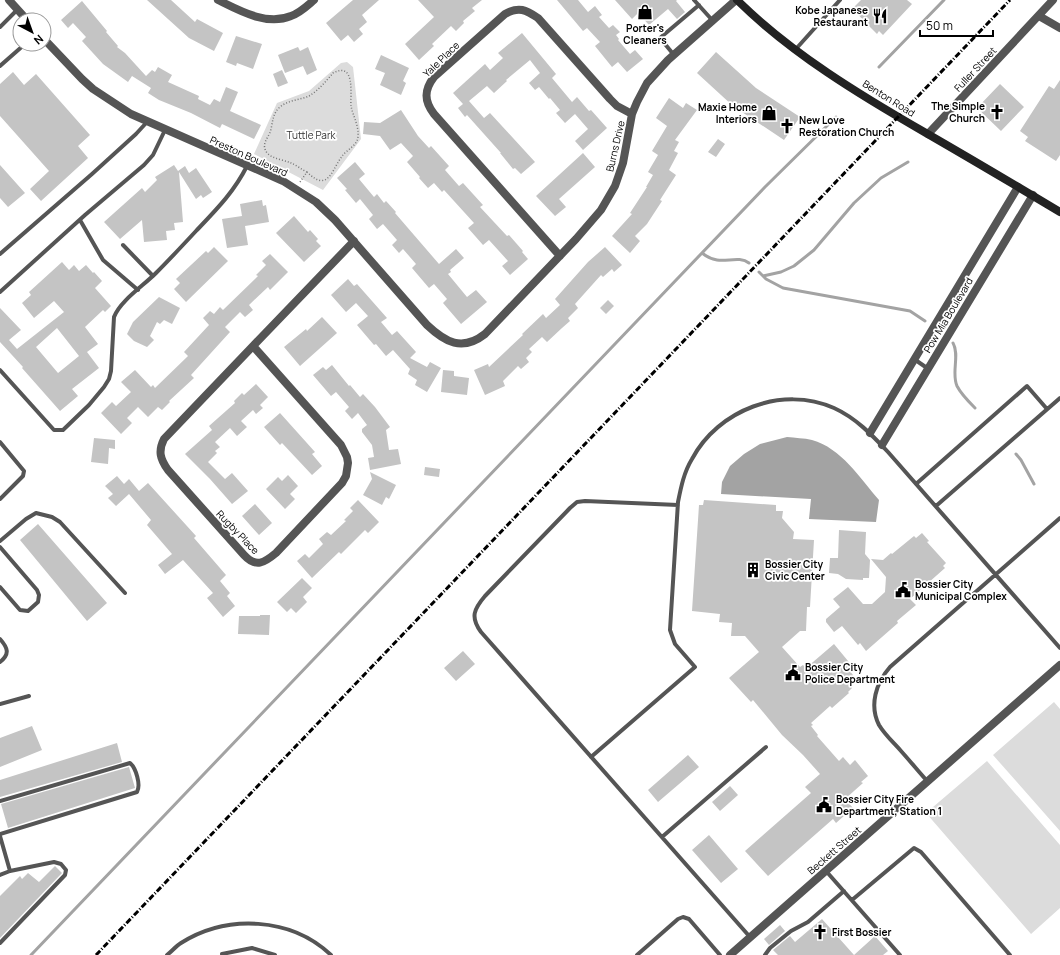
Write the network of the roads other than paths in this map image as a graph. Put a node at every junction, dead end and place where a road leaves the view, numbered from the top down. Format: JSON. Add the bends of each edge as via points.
{"nodes":[{"id":1,"x":9,"y":0,"type":"edge"},
{"id":2,"x":218,"y":0,"type":"edge"},
{"id":3,"x":314,"y":0,"type":"edge"},
{"id":4,"x":694,"y":0,"type":"edge"},
{"id":5,"x":736,"y":0,"type":"edge"},
{"id":6,"x":840,"y":0,"type":"edge"},
{"id":7,"x":1054,"y":0,"type":"edge"},
{"id":8,"x":699,"y":5,"type":"junction"},
{"id":9,"x":17,"y":10,"type":"joint"},
{"id":10,"x":1039,"y":16,"type":"junction"},
{"id":11,"x":713,"y":21,"type":"junction"},
{"id":12,"x":0,"y":27,"type":"edge"},
{"id":13,"x":1060,"y":28,"type":"edge"},
{"id":14,"x":52,"y":48,"type":"edge"},
{"id":15,"x":795,"y":50,"type":"junction"},
{"id":16,"x":16,"y":52,"type":"edge"},
{"id":17,"x":674,"y":55,"type":"junction"},
{"id":18,"x":0,"y":66,"type":"edge"},
{"id":19,"x":632,"y":114,"type":"junction"},
{"id":20,"x":147,"y":122,"type":"junction"},
{"id":21,"x":165,"y":130,"type":"junction"},
{"id":22,"x":928,"y":134,"type":"junction"},
{"id":23,"x":247,"y":165,"type":"junction"},
{"id":24,"x":1018,"y":187,"type":"junction"},
{"id":25,"x":1033,"y":196,"type":"junction"},
{"id":26,"x":1060,"y":212,"type":"edge"},
{"id":27,"x":80,"y":220,"type":"junction"},
{"id":28,"x":354,"y":241,"type":"junction"},
{"id":29,"x":123,"y":245,"type":"dead end"},
{"id":30,"x":0,"y":254,"type":"edge"},
{"id":31,"x":560,"y":256,"type":"junction"},
{"id":32,"x":153,"y":276,"type":"junction"},
{"id":33,"x":138,"y":290,"type":"junction"},
{"id":34,"x":0,"y":292,"type":"edge"},
{"id":35,"x":462,"y":344,"type":"joint"},
{"id":36,"x":253,"y":346,"type":"junction"},
{"id":37,"x":914,"y":359,"type":"junction"},
{"id":38,"x":928,"y":368,"type":"junction"},
{"id":39,"x":0,"y":370,"type":"edge"},
{"id":40,"x":1060,"y":398,"type":"edge"},
{"id":41,"x":1047,"y":409,"type":"junction"},
{"id":42,"x":870,"y":433,"type":"junction"},
{"id":43,"x":0,"y":442,"type":"edge"},
{"id":44,"x":882,"y":445,"type":"junction"},
{"id":45,"x":916,"y":484,"type":"junction"},
{"id":46,"x":0,"y":499,"type":"edge"},
{"id":47,"x":678,"y":505,"type":"junction"},
{"id":48,"x":936,"y":506,"type":"junction"},
{"id":49,"x":1060,"y":518,"type":"edge"},
{"id":50,"x":0,"y":541,"type":"edge"},
{"id":51,"x":0,"y":547,"type":"edge"},
{"id":52,"x":996,"y":575,"type":"junction"},
{"id":53,"x":0,"y":587,"type":"edge"},
{"id":54,"x":125,"y":593,"type":"dead end"},
{"id":55,"x":0,"y":639,"type":"edge"},
{"id":56,"x":1060,"y":648,"type":"edge"},
{"id":57,"x":0,"y":662,"type":"edge"},
{"id":58,"x":1060,"y":666,"type":"edge"},
{"id":59,"x":29,"y":696,"type":"dead end"},
{"id":60,"x":0,"y":704,"type":"edge"},
{"id":61,"x":766,"y":747,"type":"dead end"},
{"id":62,"x":591,"y":757,"type":"junction"},
{"id":63,"x":928,"y":782,"type":"junction"},
{"id":64,"x":0,"y":802,"type":"edge"},
{"id":65,"x":0,"y":835,"type":"edge"},
{"id":66,"x":662,"y":837,"type":"junction"},
{"id":67,"x":10,"y":871,"type":"junction"},
{"id":68,"x":826,"y":871,"type":"junction"},
{"id":69,"x":0,"y":875,"type":"edge"},
{"id":70,"x":844,"y":891,"type":"junction"},
{"id":71,"x":852,"y":900,"type":"junction"},
{"id":72,"x":750,"y":937,"type":"junction"},
{"id":73,"x":0,"y":943,"type":"edge"},
{"id":74,"x":222,"y":954,"type":"edge"},
{"id":75,"x":167,"y":955,"type":"edge"},
{"id":76,"x":275,"y":955,"type":"edge"},
{"id":77,"x":331,"y":955,"type":"edge"},
{"id":78,"x":637,"y":955,"type":"edge"},
{"id":79,"x":720,"y":955,"type":"edge"},
{"id":80,"x":730,"y":955,"type":"edge"},
{"id":81,"x":765,"y":955,"type":"edge"},
{"id":82,"x":900,"y":955,"type":"edge"},
{"id":83,"x":1010,"y":955,"type":"edge"}],
"edges":[{"from":1,"to":9,"type":"street"},
{"from":2,"to":3,"type":"street","via":[[247,13],[275,20],[292,16]]},
{"from":4,"to":8,"type":"lane"},
{"from":5,"to":11,"type":"street","name":"Burns Drive"},
{"from":5,"to":15,"type":"main road","name":"Benton Road"},
{"from":6,"to":15,"type":"lane"},
{"from":7,"to":10,"type":"street","name":"Fuller Street"},
{"from":8,"to":11,"type":"lane"},
{"from":8,"to":17,"type":"lane","via":[[660,38]]},
{"from":9,"to":12,"type":"lane"},
{"from":10,"to":13,"type":"street"},
{"from":10,"to":22,"type":"street","name":"Fuller Street"},
{"from":11,"to":17,"type":"street","name":"Burns Drive"},
{"from":14,"to":20,"type":"street","name":"Preston Boulevard","via":[[93,89],[121,109]]},
{"from":15,"to":22,"type":"main road","name":"Benton Road"},
{"from":16,"to":18,"type":"lane"},
{"from":17,"to":19,"type":"street","name":"Burns Drive","via":[[648,83]]},
{"from":19,"to":31,"type":"street","name":"Burns Drive","via":[[623,163],[609,199],[592,222]]},
{"from":19,"to":31,"type":"street","name":"Yale Place","via":[[610,99],[538,18],[520,9],[505,14],[429,83],[426,100],[434,114]]},
{"from":20,"to":21,"type":"street","name":"Preston Boulevard"},
{"from":20,"to":30,"type":"lane"},
{"from":21,"to":23,"type":"street","name":"Preston Boulevard"},
{"from":21,"to":27,"type":"lane","via":[[154,155]]},
{"from":22,"to":24,"type":"main road","name":"Benton Road"},
{"from":23,"to":28,"type":"street","name":"Preston Boulevard","via":[[283,181],[316,202]]},
{"from":23,"to":32,"type":"lane","via":[[232,192]]},
{"from":24,"to":25,"type":"main road","name":"Benton Road"},
{"from":24,"to":37,"type":"street","name":"Pow Mia Boulevard"},
{"from":25,"to":26,"type":"main road","name":"Benton Road"},
{"from":25,"to":38,"type":"street","name":"Pow Mia Boulevard"},
{"from":27,"to":33,"type":"lane","via":[[103,260]]},
{"from":27,"to":34,"type":"lane"},
{"from":28,"to":35,"type":"street","name":"Preston Boulevard","via":[[427,326],[440,337]]},
{"from":28,"to":36,"type":"street","name":"Rugby Place"},
{"from":29,"to":32,"type":"lane"},
{"from":31,"to":35,"type":"street","name":"Burns Drive","via":[[485,334]]},
{"from":32,"to":33,"type":"lane"},
{"from":33,"to":39,"type":"lane","via":[[114,317],[109,379],[89,405],[63,430],[54,430]]},
{"from":36,"to":36,"type":"street","name":"Rugby Place","via":[[164,439],[160,455],[168,470],[244,555],[259,563],[276,553],[339,486],[346,476],[348,463],[341,445]]},
{"from":37,"to":38,"type":"lane"},
{"from":37,"to":42,"type":"street","name":"Pow Mia Boulevard"},
{"from":38,"to":44,"type":"street","name":"Pow Mia Boulevard"},
{"from":40,"to":41,"type":"lane"},
{"from":41,"to":45,"type":"lane","via":[[1027,386]]},
{"from":41,"to":48,"type":"lane"},
{"from":42,"to":44,"type":"lane"},
{"from":42,"to":47,"type":"lane","via":[[857,422],[826,405],[782,400],[754,406],[724,422],[702,442],[685,474]]},
{"from":43,"to":46,"type":"lane","via":[[24,471],[23,476]]},
{"from":44,"to":45,"type":"lane"},
{"from":45,"to":48,"type":"lane"},
{"from":47,"to":62,"type":"lane","via":[[670,630],[676,645],[695,667]]},
{"from":47,"to":62,"type":"lane","via":[[577,502],[485,596],[476,609],[474,620],[481,632]]},
{"from":48,"to":52,"type":"lane"},
{"from":49,"to":52,"type":"lane"},
{"from":50,"to":54,"type":"lane","via":[[36,513],[52,518],[60,522]]},
{"from":51,"to":53,"type":"lane","via":[[37,590],[38,602],[28,611],[20,610]]},
{"from":52,"to":56,"type":"lane"},
{"from":52,"to":63,"type":"lane","via":[[890,667],[878,686],[875,706],[879,724]]},
{"from":55,"to":57,"type":"lane","via":[[5,644],[7,653]]},
{"from":58,"to":63,"type":"street","name":"Beckett Street"},
{"from":59,"to":60,"type":"lane"},
{"from":61,"to":66,"type":"lane"},
{"from":62,"to":66,"type":"lane"},
{"from":63,"to":68,"type":"street","name":"Beckett Street"},
{"from":64,"to":65,"type":"lane","via":[[130,763],[133,765],[138,784],[136,792]]},
{"from":65,"to":67,"type":"lane"},
{"from":66,"to":72,"type":"lane"},
{"from":67,"to":69,"type":"lane"},
{"from":67,"to":73,"type":"lane","via":[[54,862],[61,864],[66,870],[66,875]]},
{"from":68,"to":70,"type":"lane"},
{"from":68,"to":72,"type":"street","name":"Beckett Street"},
{"from":70,"to":71,"type":"lane"},
{"from":70,"to":81,"type":"lane","via":[[808,922],[791,931],[770,948]]},
{"from":71,"to":82,"type":"lane"},
{"from":71,"to":83,"type":"lane","via":[[914,848],[921,852]]},
{"from":72,"to":80,"type":"street","name":"Beckett Street"},
{"from":74,"to":76,"type":"lane","via":[[252,948]]},
{"from":75,"to":77,"type":"lane","via":[[180,944],[215,928],[254,923],[292,930],[310,939]]},
{"from":78,"to":79,"type":"lane","via":[[683,916],[689,919]]}]}
